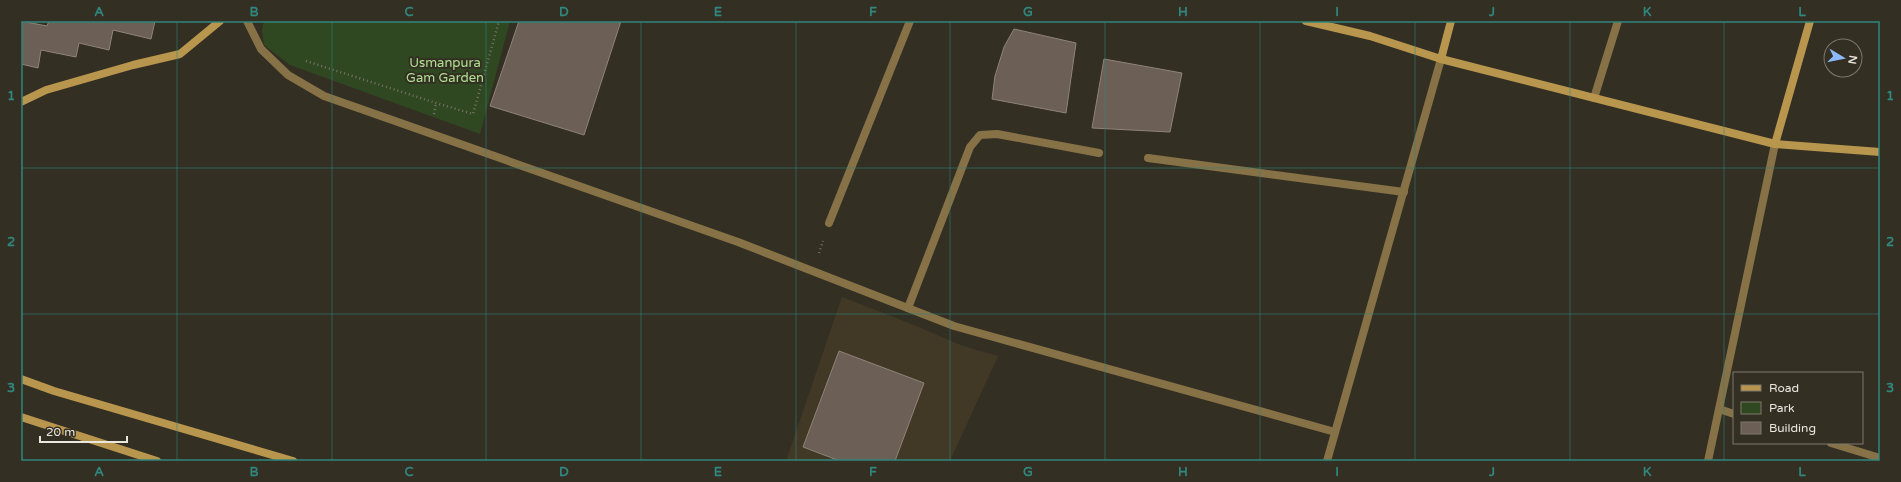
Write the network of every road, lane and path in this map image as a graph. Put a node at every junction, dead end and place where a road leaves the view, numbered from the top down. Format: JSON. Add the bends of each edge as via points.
{"nodes":[{"id":1,"x":220,"y":21,"type":"edge"},
{"id":2,"x":247,"y":21,"type":"edge"},
{"id":3,"x":499,"y":21,"type":"edge"},
{"id":4,"x":910,"y":21,"type":"edge"},
{"id":5,"x":1306,"y":21,"type":"edge"},
{"id":6,"x":1452,"y":21,"type":"edge"},
{"id":7,"x":1618,"y":21,"type":"edge"},
{"id":8,"x":1810,"y":21,"type":"edge"},
{"id":9,"x":1441,"y":59,"type":"junction"},
{"id":10,"x":305,"y":61,"type":"dead end"},
{"id":11,"x":1594,"y":98,"type":"junction"},
{"id":12,"x":21,"y":102,"type":"edge"},
{"id":13,"x":1775,"y":144,"type":"junction"},
{"id":14,"x":1880,"y":152,"type":"edge"},
{"id":15,"x":1099,"y":153,"type":"dead end"},
{"id":16,"x":1148,"y":158,"type":"dead end"},
{"id":17,"x":1404,"y":192,"type":"junction"},
{"id":18,"x":830,"y":223,"type":"joint"},
{"id":19,"x":812,"y":271,"type":"junction"},
{"id":20,"x":908,"y":308,"type":"junction"},
{"id":21,"x":21,"y":378,"type":"edge"},
{"id":22,"x":1719,"y":409,"type":"junction"},
{"id":23,"x":1733,"y":414,"type":"edge"},
{"id":24,"x":21,"y":417,"type":"edge"},
{"id":25,"x":1335,"y":432,"type":"junction"},
{"id":26,"x":1834,"y":444,"type":"edge"},
{"id":27,"x":1880,"y":458,"type":"edge"},
{"id":28,"x":157,"y":461,"type":"edge"},
{"id":29,"x":293,"y":461,"type":"edge"},
{"id":30,"x":1327,"y":461,"type":"edge"},
{"id":31,"x":1708,"y":461,"type":"edge"}],
"edges":[{"from":1,"to":12,"type":"main road","via":[[180,54],[46,90]]},
{"from":2,"to":19,"type":"street","via":[[266,54],[288,75],[324,96],[738,242]]},
{"from":3,"to":10,"type":"path","via":[[473,114]]},
{"from":4,"to":18,"type":"street"},
{"from":5,"to":9,"type":"main road","via":[[1370,36]]},
{"from":6,"to":9,"type":"main road"},
{"from":7,"to":11,"type":"street"},
{"from":8,"to":13,"type":"main road"},
{"from":9,"to":11,"type":"main road"},
{"from":9,"to":17,"type":"street"},
{"from":11,"to":13,"type":"main road"},
{"from":13,"to":14,"type":"main road"},
{"from":13,"to":22,"type":"street"},
{"from":15,"to":20,"type":"street","via":[[997,134],[980,135],[970,147]]},
{"from":16,"to":17,"type":"street"},
{"from":17,"to":25,"type":"street"},
{"from":18,"to":19,"type":"path"},
{"from":19,"to":20,"type":"street"},
{"from":20,"to":25,"type":"street","via":[[954,326]]},
{"from":21,"to":29,"type":"main road","via":[[54,391]]},
{"from":22,"to":23,"type":"street"},
{"from":22,"to":31,"type":"street"},
{"from":24,"to":28,"type":"main road"},
{"from":25,"to":30,"type":"street"},
{"from":26,"to":27,"type":"street"}]}
